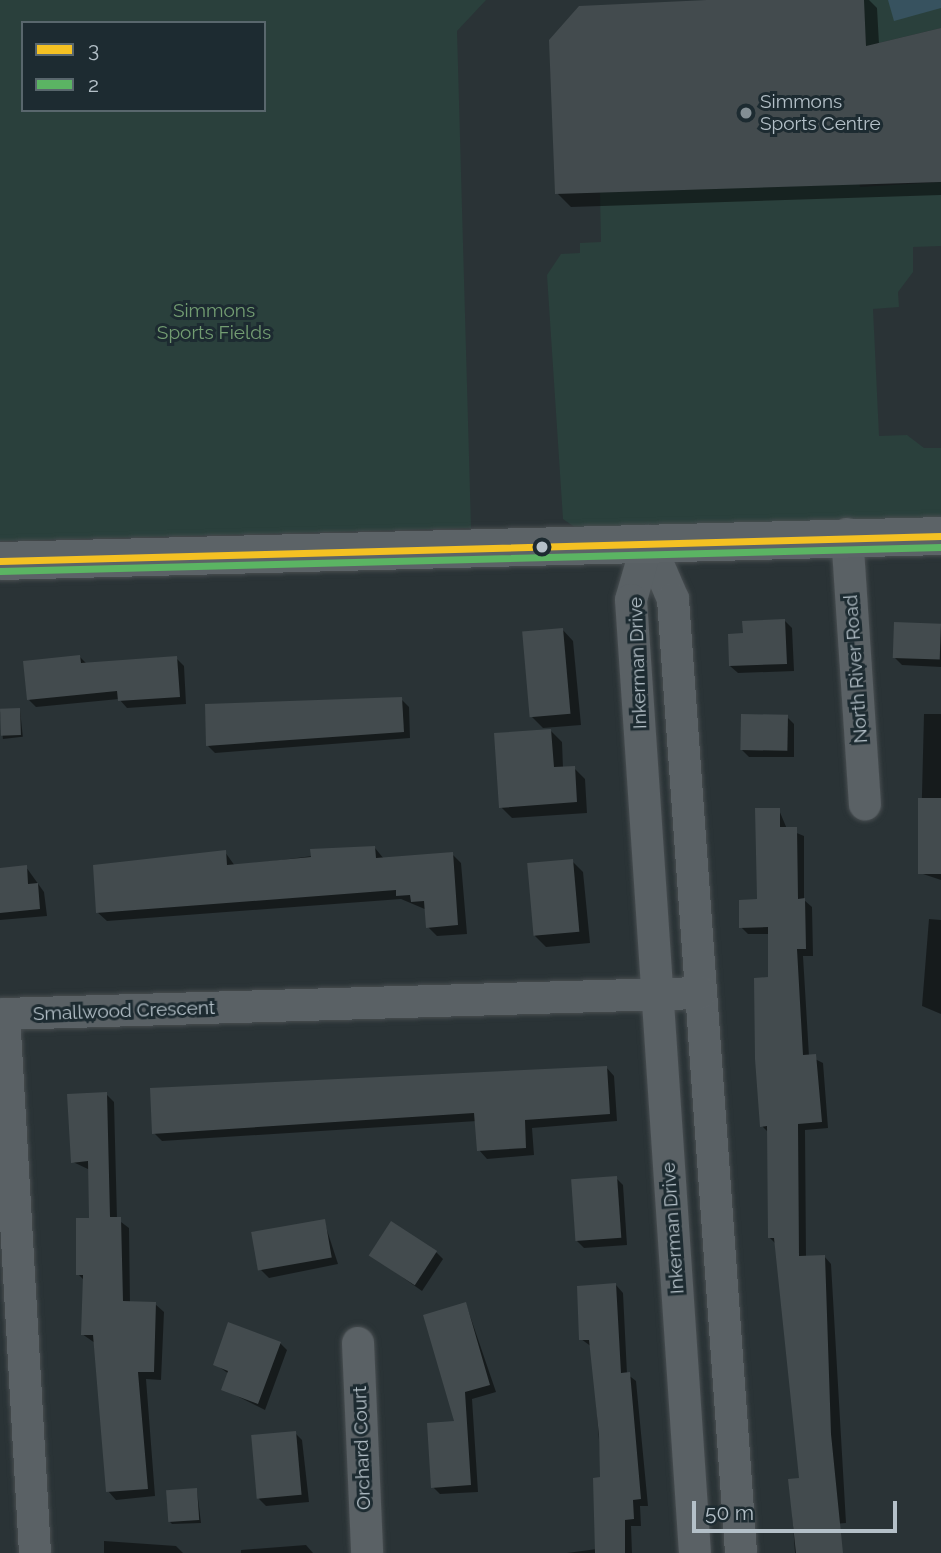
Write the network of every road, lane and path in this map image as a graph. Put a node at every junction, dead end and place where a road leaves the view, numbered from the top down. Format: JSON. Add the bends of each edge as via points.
{"nodes":[{"id":1,"x":847,"y":534,"type":"junction"},
{"id":2,"x":941,"y":536,"type":"edge"},
{"id":3,"x":648,"y":541,"type":"junction"},
{"id":4,"x":0,"y":561,"type":"edge"},
{"id":5,"x":865,"y":804,"type":"dead end"},
{"id":6,"x":701,"y":993,"type":"junction"},
{"id":7,"x":658,"y":995,"type":"junction"},
{"id":8,"x":358,"y":1343,"type":"dead end"},
{"id":9,"x":35,"y":1553,"type":"edge"},
{"id":10,"x":367,"y":1553,"type":"edge"},
{"id":11,"x":695,"y":1553,"type":"edge"},
{"id":12,"x":741,"y":1553,"type":"edge"}],
"edges":[{"from":1,"to":2,"type":"main road"},
{"from":1,"to":3,"type":"main road"},
{"from":1,"to":5,"type":"street","name":"North River Road"},
{"from":3,"to":4,"type":"main road"},
{"from":3,"to":6,"type":"street","name":"Inkerman Drive","via":[[673,599]]},
{"from":3,"to":7,"type":"street","name":"Inkerman Drive","via":[[631,600]]},
{"from":6,"to":7,"type":"street","name":"Smallwood Crescent"},
{"from":6,"to":12,"type":"street","name":"Inkerman Drive"},
{"from":7,"to":9,"type":"street","name":"Smallwood Crescent","via":[[4,1014]]},
{"from":7,"to":11,"type":"street","name":"Inkerman Drive"},
{"from":8,"to":10,"type":"street","name":"Orchard Court"}]}
